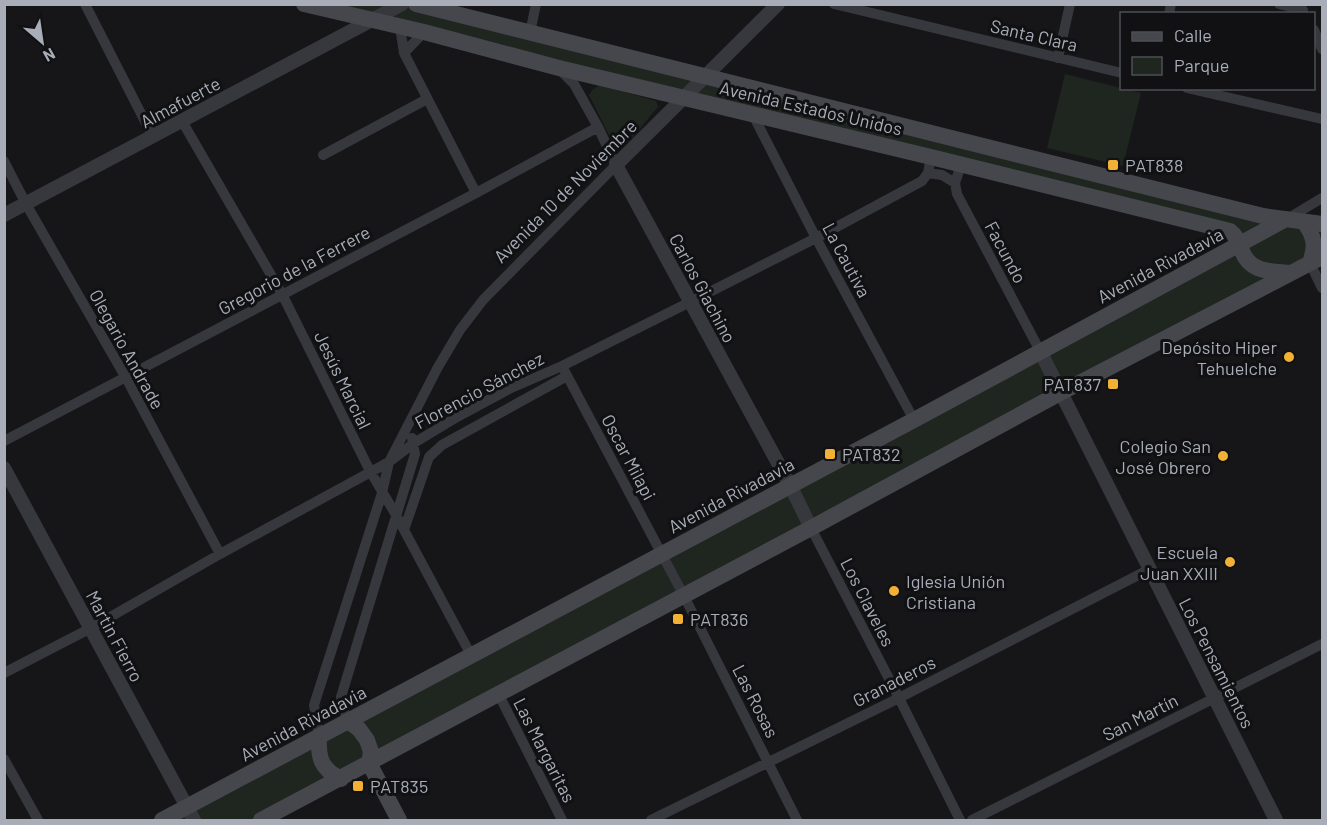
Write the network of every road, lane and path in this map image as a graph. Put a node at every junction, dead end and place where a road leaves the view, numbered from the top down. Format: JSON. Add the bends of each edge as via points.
{"nodes":[{"id":1,"x":85,"y":4,"type":"edge"},
{"id":2,"x":304,"y":4,"type":"edge"},
{"id":3,"x":404,"y":4,"type":"edge"},
{"id":4,"x":536,"y":4,"type":"edge"},
{"id":5,"x":778,"y":4,"type":"edge"},
{"id":6,"x":834,"y":4,"type":"edge"},
{"id":7,"x":1070,"y":4,"type":"edge"},
{"id":8,"x":1279,"y":4,"type":"edge"},
{"id":9,"x":426,"y":6,"type":"edge"},
{"id":10,"x":1303,"y":9,"type":"edge"},
{"id":11,"x":372,"y":20,"type":"junction"},
{"id":12,"x":400,"y":27,"type":"junction"},
{"id":13,"x":424,"y":32,"type":"junction"},
{"id":14,"x":1315,"y":32,"type":"edge"},
{"id":15,"x":530,"y":33,"type":"junction"},
{"id":16,"x":1323,"y":49,"type":"edge"},
{"id":17,"x":404,"y":53,"type":"junction"},
{"id":18,"x":1058,"y":58,"type":"junction"},
{"id":19,"x":559,"y":68,"type":"junction"},
{"id":20,"x":1120,"y":73,"type":"edge"},
{"id":21,"x":705,"y":77,"type":"junction"},
{"id":22,"x":1196,"y":90,"type":"edge"},
{"id":23,"x":684,"y":98,"type":"junction"},
{"id":24,"x":428,"y":99,"type":"junction"},
{"id":25,"x":752,"y":114,"type":"junction"},
{"id":26,"x":1323,"y":119,"type":"edge"},
{"id":27,"x":182,"y":121,"type":"junction"},
{"id":28,"x":598,"y":127,"type":"junction"},
{"id":29,"x":936,"y":133,"type":"junction"},
{"id":30,"x":153,"y":137,"type":"junction"},
{"id":31,"x":966,"y":141,"type":"junction"},
{"id":32,"x":323,"y":155,"type":"dead end"},
{"id":33,"x":4,"y":161,"type":"edge"},
{"id":34,"x":616,"y":165,"type":"junction"},
{"id":35,"x":930,"y":165,"type":"junction"},
{"id":36,"x":961,"y":165,"type":"junction"},
{"id":37,"x":955,"y":183,"type":"junction"},
{"id":38,"x":476,"y":193,"type":"junction"},
{"id":39,"x":1323,"y":198,"type":"edge"},
{"id":40,"x":26,"y":204,"type":"junction"},
{"id":41,"x":4,"y":215,"type":"edge"},
{"id":42,"x":1286,"y":219,"type":"junction"},
{"id":43,"x":1304,"y":222,"type":"junction"},
{"id":44,"x":1323,"y":224,"type":"edge"},
{"id":45,"x":816,"y":238,"type":"junction"},
{"id":46,"x":1239,"y":245,"type":"junction"},
{"id":47,"x":1316,"y":260,"type":"edge"},
{"id":48,"x":1290,"y":273,"type":"junction"},
{"id":49,"x":1323,"y":288,"type":"edge"},
{"id":50,"x":282,"y":294,"type":"junction"},
{"id":51,"x":690,"y":303,"type":"junction"},
{"id":52,"x":1040,"y":351,"type":"junction"},
{"id":53,"x":564,"y":371,"type":"junction"},
{"id":54,"x":126,"y":378,"type":"junction"},
{"id":55,"x":1062,"y":392,"type":"junction"},
{"id":56,"x":914,"y":420,"type":"junction"},
{"id":57,"x":408,"y":427,"type":"junction"},
{"id":58,"x":4,"y":441,"type":"edge"},
{"id":59,"x":414,"y":443,"type":"junction"},
{"id":60,"x":389,"y":462,"type":"junction"},
{"id":61,"x":4,"y":468,"type":"edge"},
{"id":62,"x":370,"y":471,"type":"junction"},
{"id":63,"x":790,"y":485,"type":"junction"},
{"id":64,"x":382,"y":493,"type":"junction"},
{"id":65,"x":396,"y":515,"type":"junction"},
{"id":66,"x":812,"y":528,"type":"junction"},
{"id":67,"x":404,"y":530,"type":"junction"},
{"id":68,"x":220,"y":554,"type":"junction"},
{"id":69,"x":662,"y":554,"type":"junction"},
{"id":70,"x":1150,"y":568,"type":"junction"},
{"id":71,"x":684,"y":596,"type":"junction"},
{"id":72,"x":91,"y":628,"type":"junction"},
{"id":73,"x":1323,"y":644,"type":"edge"},
{"id":74,"x":471,"y":655,"type":"junction"},
{"id":75,"x":4,"y":673,"type":"edge"},
{"id":76,"x":499,"y":695,"type":"junction"},
{"id":77,"x":899,"y":698,"type":"junction"},
{"id":78,"x":1215,"y":698,"type":"junction"},
{"id":79,"x":348,"y":722,"type":"junction"},
{"id":80,"x":319,"y":737,"type":"junction"},
{"id":81,"x":4,"y":759,"type":"edge"},
{"id":82,"x":369,"y":763,"type":"junction"},
{"id":83,"x":768,"y":763,"type":"junction"},
{"id":84,"x":340,"y":778,"type":"junction"},
{"id":85,"x":190,"y":814,"type":"edge"},
{"id":86,"x":38,"y":820,"type":"edge"},
{"id":87,"x":162,"y":820,"type":"edge"},
{"id":88,"x":261,"y":820,"type":"edge"},
{"id":89,"x":399,"y":820,"type":"edge"},
{"id":90,"x":562,"y":820,"type":"edge"},
{"id":91,"x":651,"y":820,"type":"edge"},
{"id":92,"x":797,"y":820,"type":"edge"},
{"id":93,"x":960,"y":820,"type":"edge"},
{"id":94,"x":972,"y":820,"type":"edge"},
{"id":95,"x":1276,"y":820,"type":"edge"}],
"edges":[{"from":1,"to":30,"type":"street"},
{"from":2,"to":11,"type":"main road","name":"Avenida Estados Unidos"},
{"from":3,"to":11,"type":"street","name":"Almafuerte"},
{"from":3,"to":12,"type":"main road"},
{"from":4,"to":15,"type":"street"},
{"from":5,"to":21,"type":"street","name":"Avenida 10 de Noviembre"},
{"from":6,"to":18,"type":"street","name":"Santa Clara"},
{"from":7,"to":18,"type":"street"},
{"from":8,"to":10,"type":"street"},
{"from":9,"to":13,"type":"main road"},
{"from":9,"to":15,"type":"main road","name":"Avenida Estados Unidos"},
{"from":11,"to":12,"type":"main road","name":"Avenida Estados Unidos"},
{"from":11,"to":27,"type":"street","name":"Almafuerte"},
{"from":12,"to":13,"type":"main road","name":"Avenida Estados Unidos"},
{"from":12,"to":17,"type":"street"},
{"from":13,"to":17,"type":"street"},
{"from":13,"to":19,"type":"main road","name":"Avenida Estados Unidos"},
{"from":14,"to":16,"type":"street"},
{"from":15,"to":21,"type":"main road","name":"Avenida Estados Unidos"},
{"from":17,"to":24,"type":"street"},
{"from":18,"to":20,"type":"street","name":"Santa Clara"},
{"from":19,"to":23,"type":"main road","name":"Avenida Estados Unidos"},
{"from":19,"to":28,"type":"street","name":"Carlos Giachino","via":[[574,84]]},
{"from":21,"to":23,"type":"street","name":"Avenida 10 de Noviembre"},
{"from":21,"to":29,"type":"main road","name":"Avenida Estados Unidos"},
{"from":22,"to":26,"type":"street"},
{"from":23,"to":25,"type":"main road","name":"Avenida Estados Unidos"},
{"from":23,"to":34,"type":"street","name":"Avenida 10 de Noviembre"},
{"from":24,"to":32,"type":"street"},
{"from":24,"to":38,"type":"street"},
{"from":25,"to":35,"type":"main road","name":"Avenida Estados Unidos"},
{"from":25,"to":45,"type":"street","name":"La Cautiva"},
{"from":27,"to":30,"type":"street","name":"Almafuerte"},
{"from":27,"to":50,"type":"street","name":"Jesús Marcial"},
{"from":28,"to":34,"type":"street","name":"Carlos Giachino"},
{"from":28,"to":38,"type":"street","name":"Gregorio de la Ferrere"},
{"from":29,"to":31,"type":"main road","name":"Avenida Estados Unidos"},
{"from":29,"to":35,"type":"main road"},
{"from":30,"to":40,"type":"street","name":"Almafuerte"},
{"from":31,"to":36,"type":"main road"},
{"from":31,"to":42,"type":"main road","name":"Avenida Estados Unidos"},
{"from":33,"to":40,"type":"street","name":"Olegario Andrade"},
{"from":34,"to":51,"type":"street","name":"Carlos Giachino"},
{"from":34,"to":57,"type":"street","name":"Avenida 10 de Noviembre","via":[[483,300],[438,367]]},
{"from":35,"to":36,"type":"main road","name":"Avenida Estados Unidos"},
{"from":35,"to":37,"type":"street"},
{"from":35,"to":45,"type":"street","name":"Florencio Sánchez","via":[[922,181]]},
{"from":36,"to":37,"type":"street"},
{"from":36,"to":46,"type":"main road","name":"Avenida Estados Unidos","via":[[1230,231]]},
{"from":37,"to":52,"type":"street","name":"Facundo","via":[[957,194]]},
{"from":38,"to":50,"type":"street","name":"Gregorio de la Ferrere"},
{"from":39,"to":42,"type":"street"},
{"from":40,"to":41,"type":"street","name":"Almafuerte"},
{"from":40,"to":54,"type":"street","name":"Olegario Andrade"},
{"from":42,"to":43,"type":"main road"},
{"from":42,"to":46,"type":"main road","name":"Avenida Rivadavia"},
{"from":43,"to":44,"type":"main road"},
{"from":43,"to":47,"type":"main road","via":[[1311,231]]},
{"from":45,"to":51,"type":"street","name":"Florencio Sánchez"},
{"from":45,"to":56,"type":"street","name":"La Cautiva"},
{"from":46,"to":48,"type":"main road","name":"Avenida Estados Unidos","via":[[1251,265]]},
{"from":46,"to":52,"type":"main road","name":"Avenida Rivadavia"},
{"from":47,"to":48,"type":"main road"},
{"from":47,"to":49,"type":"street"},
{"from":48,"to":55,"type":"main road"},
{"from":50,"to":54,"type":"street","name":"Gregorio de la Ferrere"},
{"from":50,"to":62,"type":"street","name":"Jesús Marcial"},
{"from":51,"to":53,"type":"street","name":"Florencio Sánchez"},
{"from":51,"to":63,"type":"street","name":"Carlos Giachino"},
{"from":52,"to":55,"type":"street","name":"Los Pensamientos"},
{"from":52,"to":56,"type":"main road","name":"Avenida Rivadavia"},
{"from":53,"to":59,"type":"street","name":"Florencio Sánchez","via":[[509,389]]},
{"from":53,"to":67,"type":"street","via":[[434,452]]},
{"from":53,"to":69,"type":"street","name":"Oscar Milapi"},
{"from":54,"to":58,"type":"street","name":"Gregorio de la Ferrere"},
{"from":54,"to":68,"type":"street","name":"Olegario Andrade"},
{"from":55,"to":66,"type":"main road"},
{"from":55,"to":70,"type":"street","name":"Los Pensamientos"},
{"from":56,"to":63,"type":"main road","name":"Avenida Rivadavia"},
{"from":57,"to":59,"type":"street"},
{"from":57,"to":60,"type":"street","name":"Avenida 10 de Noviembre"},
{"from":59,"to":60,"type":"street","name":"Florencio Sánchez"},
{"from":59,"to":65,"type":"street","via":[[415,454]]},
{"from":60,"to":62,"type":"street","name":"Florencio Sánchez"},
{"from":60,"to":64,"type":"street","name":"Avenida 10 de Noviembre"},
{"from":61,"to":72,"type":"street","name":"Martin Fierro"},
{"from":62,"to":64,"type":"street","name":"Jesús Marcial"},
{"from":62,"to":68,"type":"street","name":"Florencio Sánchez"},
{"from":63,"to":66,"type":"street","name":"Carlos Giachino"},
{"from":63,"to":69,"type":"main road","name":"Avenida Rivadavia"},
{"from":64,"to":65,"type":"street","name":"Jesús Marcial"},
{"from":64,"to":80,"type":"street","name":"Avenida 10 de Noviembre","via":[[314,705]]},
{"from":65,"to":67,"type":"street","name":"Jesús Marcial"},
{"from":65,"to":79,"type":"street","via":[[341,697]]},
{"from":66,"to":71,"type":"main road"},
{"from":66,"to":77,"type":"street","name":"Los Claveles"},
{"from":67,"to":74,"type":"street","name":"Jesús Marcial"},
{"from":68,"to":72,"type":"street","name":"Florencio Sánchez"},
{"from":69,"to":71,"type":"street","name":"Oscar Milapi"},
{"from":69,"to":74,"type":"main road","name":"Avenida Rivadavia"},
{"from":70,"to":77,"type":"street","name":"Granaderos"},
{"from":70,"to":78,"type":"street","name":"Los Pensamientos"},
{"from":71,"to":76,"type":"main road"},
{"from":71,"to":83,"type":"street","name":"Las Rosas"},
{"from":72,"to":75,"type":"street","name":"Florencio Sánchez"},
{"from":72,"to":85,"type":"street","name":"Martin Fierro"},
{"from":73,"to":78,"type":"street","name":"San Martín"},
{"from":74,"to":79,"type":"main road","name":"Avenida Rivadavia"},
{"from":76,"to":82,"type":"main road"},
{"from":76,"to":90,"type":"street","name":"Las Margaritas"},
{"from":77,"to":83,"type":"street","name":"Granaderos"},
{"from":77,"to":93,"type":"street","name":"Los Claveles"},
{"from":78,"to":94,"type":"street","name":"San Martín"},
{"from":78,"to":95,"type":"street","name":"Los Pensamientos"},
{"from":79,"to":80,"type":"main road","name":"Avenida Rivadavia"},
{"from":79,"to":82,"type":"main road","via":[[367,740]]},
{"from":80,"to":84,"type":"main road","via":[[322,763],[330,774]]},
{"from":80,"to":85,"type":"main road","name":"Avenida Rivadavia"},
{"from":81,"to":86,"type":"street"},
{"from":82,"to":84,"type":"main road"},
{"from":82,"to":89,"type":"main road"},
{"from":83,"to":91,"type":"street","name":"Granaderos"},
{"from":83,"to":92,"type":"street","name":"Las Rosas"},
{"from":84,"to":88,"type":"main road"},
{"from":85,"to":87,"type":"main road","name":"Avenida Rivadavia"}]}
